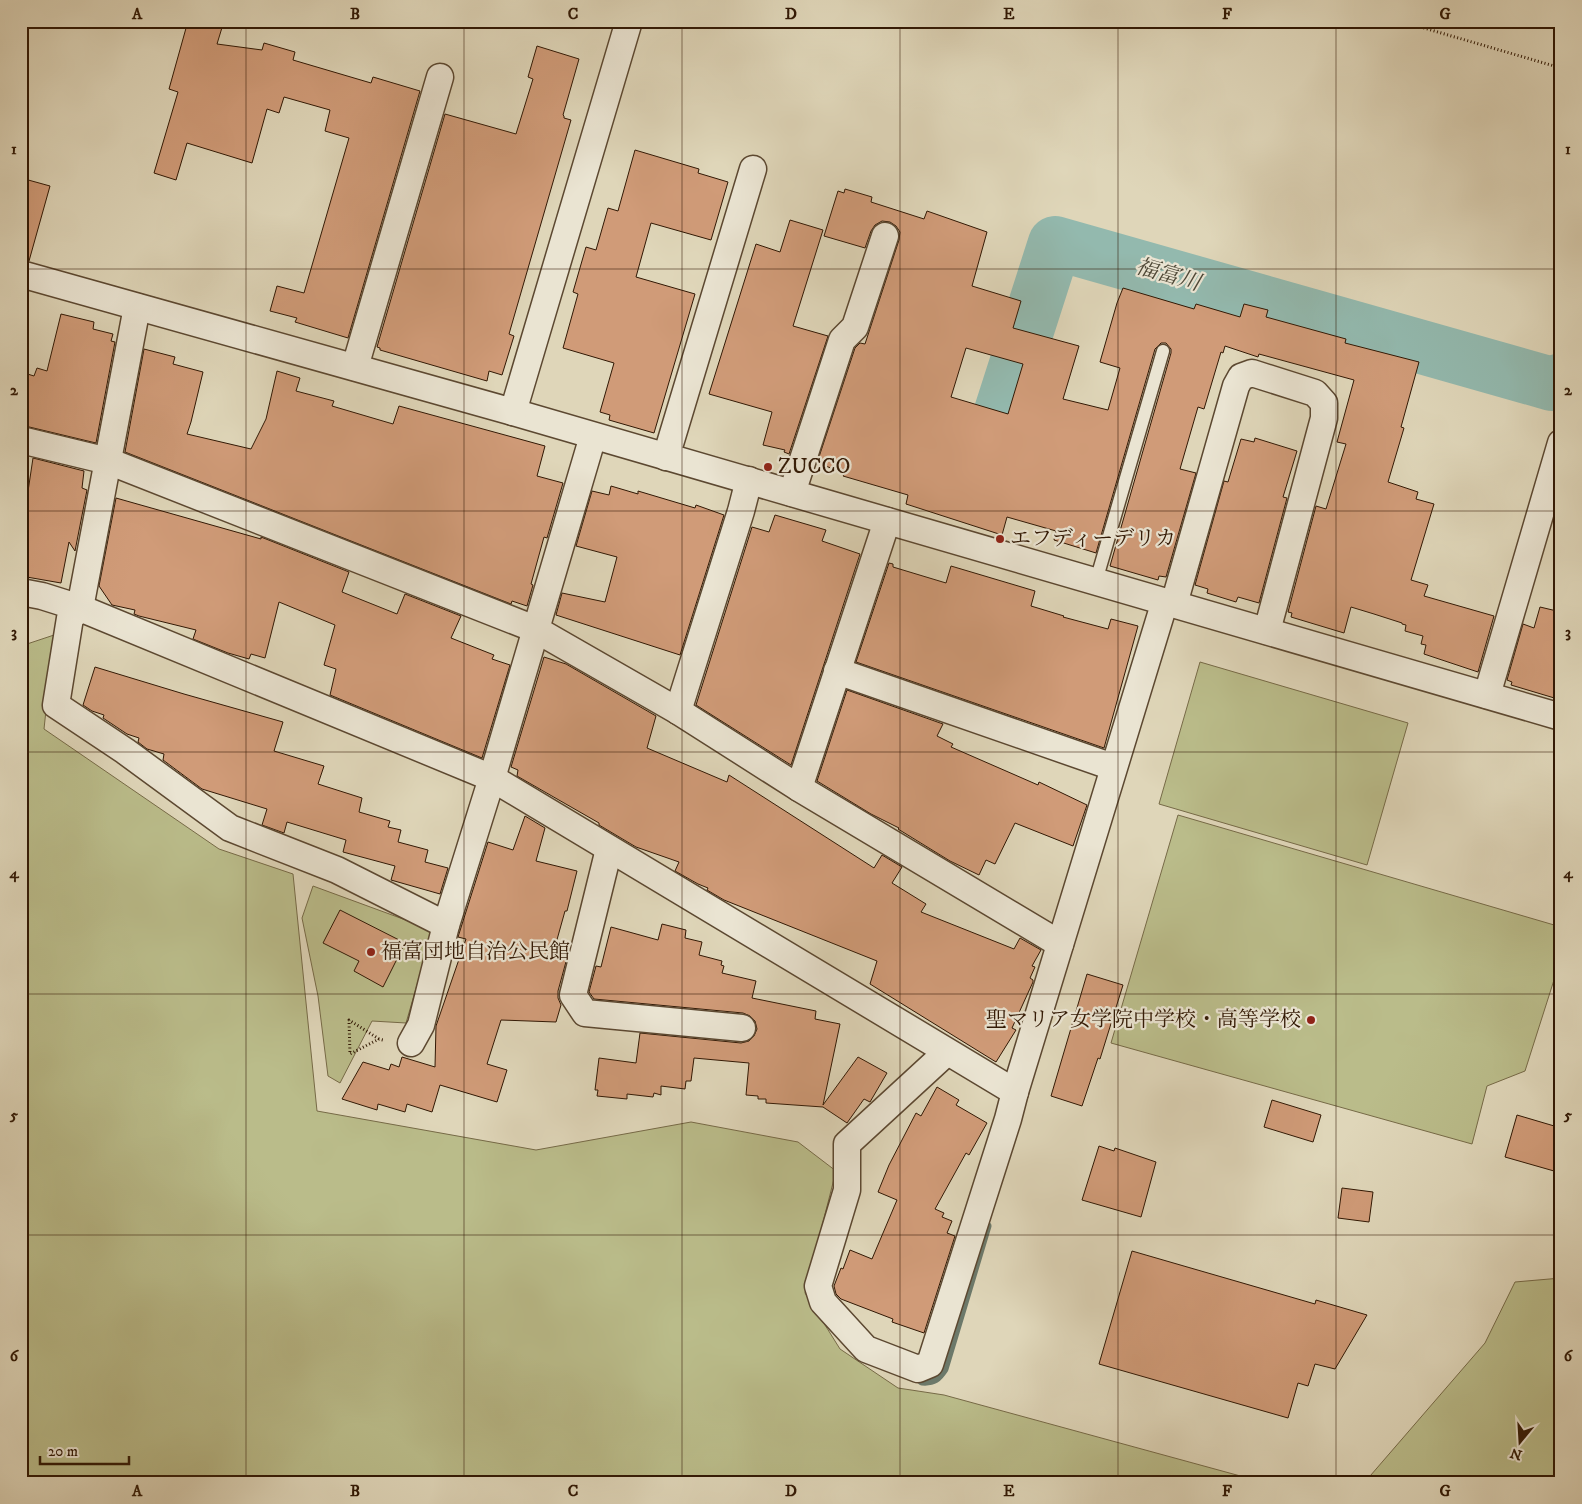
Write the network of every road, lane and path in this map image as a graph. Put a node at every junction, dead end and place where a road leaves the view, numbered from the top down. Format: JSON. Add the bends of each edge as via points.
{"nodes":[{"id":1,"x":629,"y":21,"type":"edge"},
{"id":2,"x":1400,"y":21,"type":"edge"},
{"id":3,"x":1561,"y":68,"type":"edge"},
{"id":4,"x":440,"y":78,"type":"dead end"},
{"id":5,"x":753,"y":169,"type":"dead end"},
{"id":6,"x":885,"y":236,"type":"dead end"},
{"id":7,"x":21,"y":274,"type":"edge"},
{"id":8,"x":137,"y":307,"type":"junction"},
{"id":9,"x":1163,"y":350,"type":"dead end"},
{"id":10,"x":355,"y":368,"type":"junction"},
{"id":11,"x":513,"y":412,"type":"junction"},
{"id":12,"x":593,"y":436,"type":"junction"},
{"id":13,"x":21,"y":440,"type":"edge"},
{"id":14,"x":1561,"y":443,"type":"edge"},
{"id":15,"x":666,"y":457,"type":"junction"},
{"id":16,"x":108,"y":461,"type":"junction"},
{"id":17,"x":749,"y":480,"type":"junction"},
{"id":18,"x":792,"y":493,"type":"junction"},
{"id":19,"x":887,"y":521,"type":"junction"},
{"id":20,"x":1096,"y":581,"type":"junction"},
{"id":21,"x":28,"y":598,"type":"edge"},
{"id":22,"x":1169,"y":603,"type":"junction"},
{"id":23,"x":80,"y":608,"type":"junction"},
{"id":24,"x":535,"y":629,"type":"junction"},
{"id":25,"x":1267,"y":631,"type":"junction"},
{"id":26,"x":837,"y":671,"type":"junction"},
{"id":27,"x":1486,"y":695,"type":"junction"},
{"id":28,"x":678,"y":711,"type":"junction"},
{"id":29,"x":1561,"y":717,"type":"edge"},
{"id":30,"x":1113,"y":767,"type":"junction"},
{"id":31,"x":492,"y":778,"type":"junction"},
{"id":32,"x":799,"y":788,"type":"junction"},
{"id":33,"x":608,"y":848,"type":"junction"},
{"id":34,"x":446,"y":925,"type":"junction"},
{"id":35,"x":1060,"y":944,"type":"junction"},
{"id":36,"x":742,"y":1028,"type":"dead end"},
{"id":37,"x":379,"y":1039,"type":"junction"},
{"id":38,"x":411,"y":1042,"type":"joint"},
{"id":39,"x":947,"y":1052,"type":"junction"},
{"id":40,"x":1014,"y":1092,"type":"junction"}],
"edges":[{"from":1,"to":11,"type":"street"},
{"from":2,"to":3,"type":"path"},
{"from":4,"to":10,"type":"street"},
{"from":5,"to":15,"type":"street"},
{"from":6,"to":18,"type":"street","via":[[855,327],[842,340]]},
{"from":7,"to":8,"type":"street"},
{"from":8,"to":10,"type":"street"},
{"from":8,"to":16,"type":"street"},
{"from":9,"to":20,"type":"lane"},
{"from":10,"to":11,"type":"street"},
{"from":11,"to":12,"type":"street"},
{"from":12,"to":15,"type":"street"},
{"from":12,"to":24,"type":"street"},
{"from":13,"to":16,"type":"street"},
{"from":14,"to":27,"type":"street"},
{"from":15,"to":17,"type":"street"},
{"from":16,"to":23,"type":"street"},
{"from":16,"to":24,"type":"street"},
{"from":17,"to":18,"type":"street"},
{"from":17,"to":28,"type":"street"},
{"from":18,"to":19,"type":"street"},
{"from":19,"to":20,"type":"street"},
{"from":19,"to":26,"type":"street"},
{"from":20,"to":22,"type":"street"},
{"from":21,"to":23,"type":"street"},
{"from":22,"to":25,"type":"street"},
{"from":22,"to":25,"type":"street","via":[[1236,386],[1241,377],[1252,373],[1315,393],[1324,403],[1324,418]]},
{"from":22,"to":30,"type":"street"},
{"from":23,"to":31,"type":"street"},
{"from":23,"to":34,"type":"street","via":[[70,618],[56,705],[230,828],[337,870]]},
{"from":24,"to":28,"type":"street"},
{"from":24,"to":31,"type":"street"},
{"from":25,"to":27,"type":"street"},
{"from":26,"to":30,"type":"street"},
{"from":26,"to":32,"type":"street"},
{"from":27,"to":29,"type":"street"},
{"from":28,"to":32,"type":"street"},
{"from":30,"to":35,"type":"street"},
{"from":31,"to":33,"type":"street"},
{"from":31,"to":34,"type":"street"},
{"from":32,"to":35,"type":"street"},
{"from":33,"to":36,"type":"street","via":[[572,995],[584,1013]]},
{"from":33,"to":39,"type":"street"},
{"from":34,"to":38,"type":"street","via":[[421,1025]]},
{"from":35,"to":40,"type":"street"},
{"from":37,"to":37,"type":"path","via":[[350,1054],[349,1020],[356,1025]]},
{"from":37,"to":38,"type":"path"},
{"from":39,"to":40,"type":"street"},
{"from":39,"to":40,"type":"street","via":[[847,1144],[847,1190],[818,1286],[823,1302],[866,1349],[918,1369],[930,1364]]}]}
